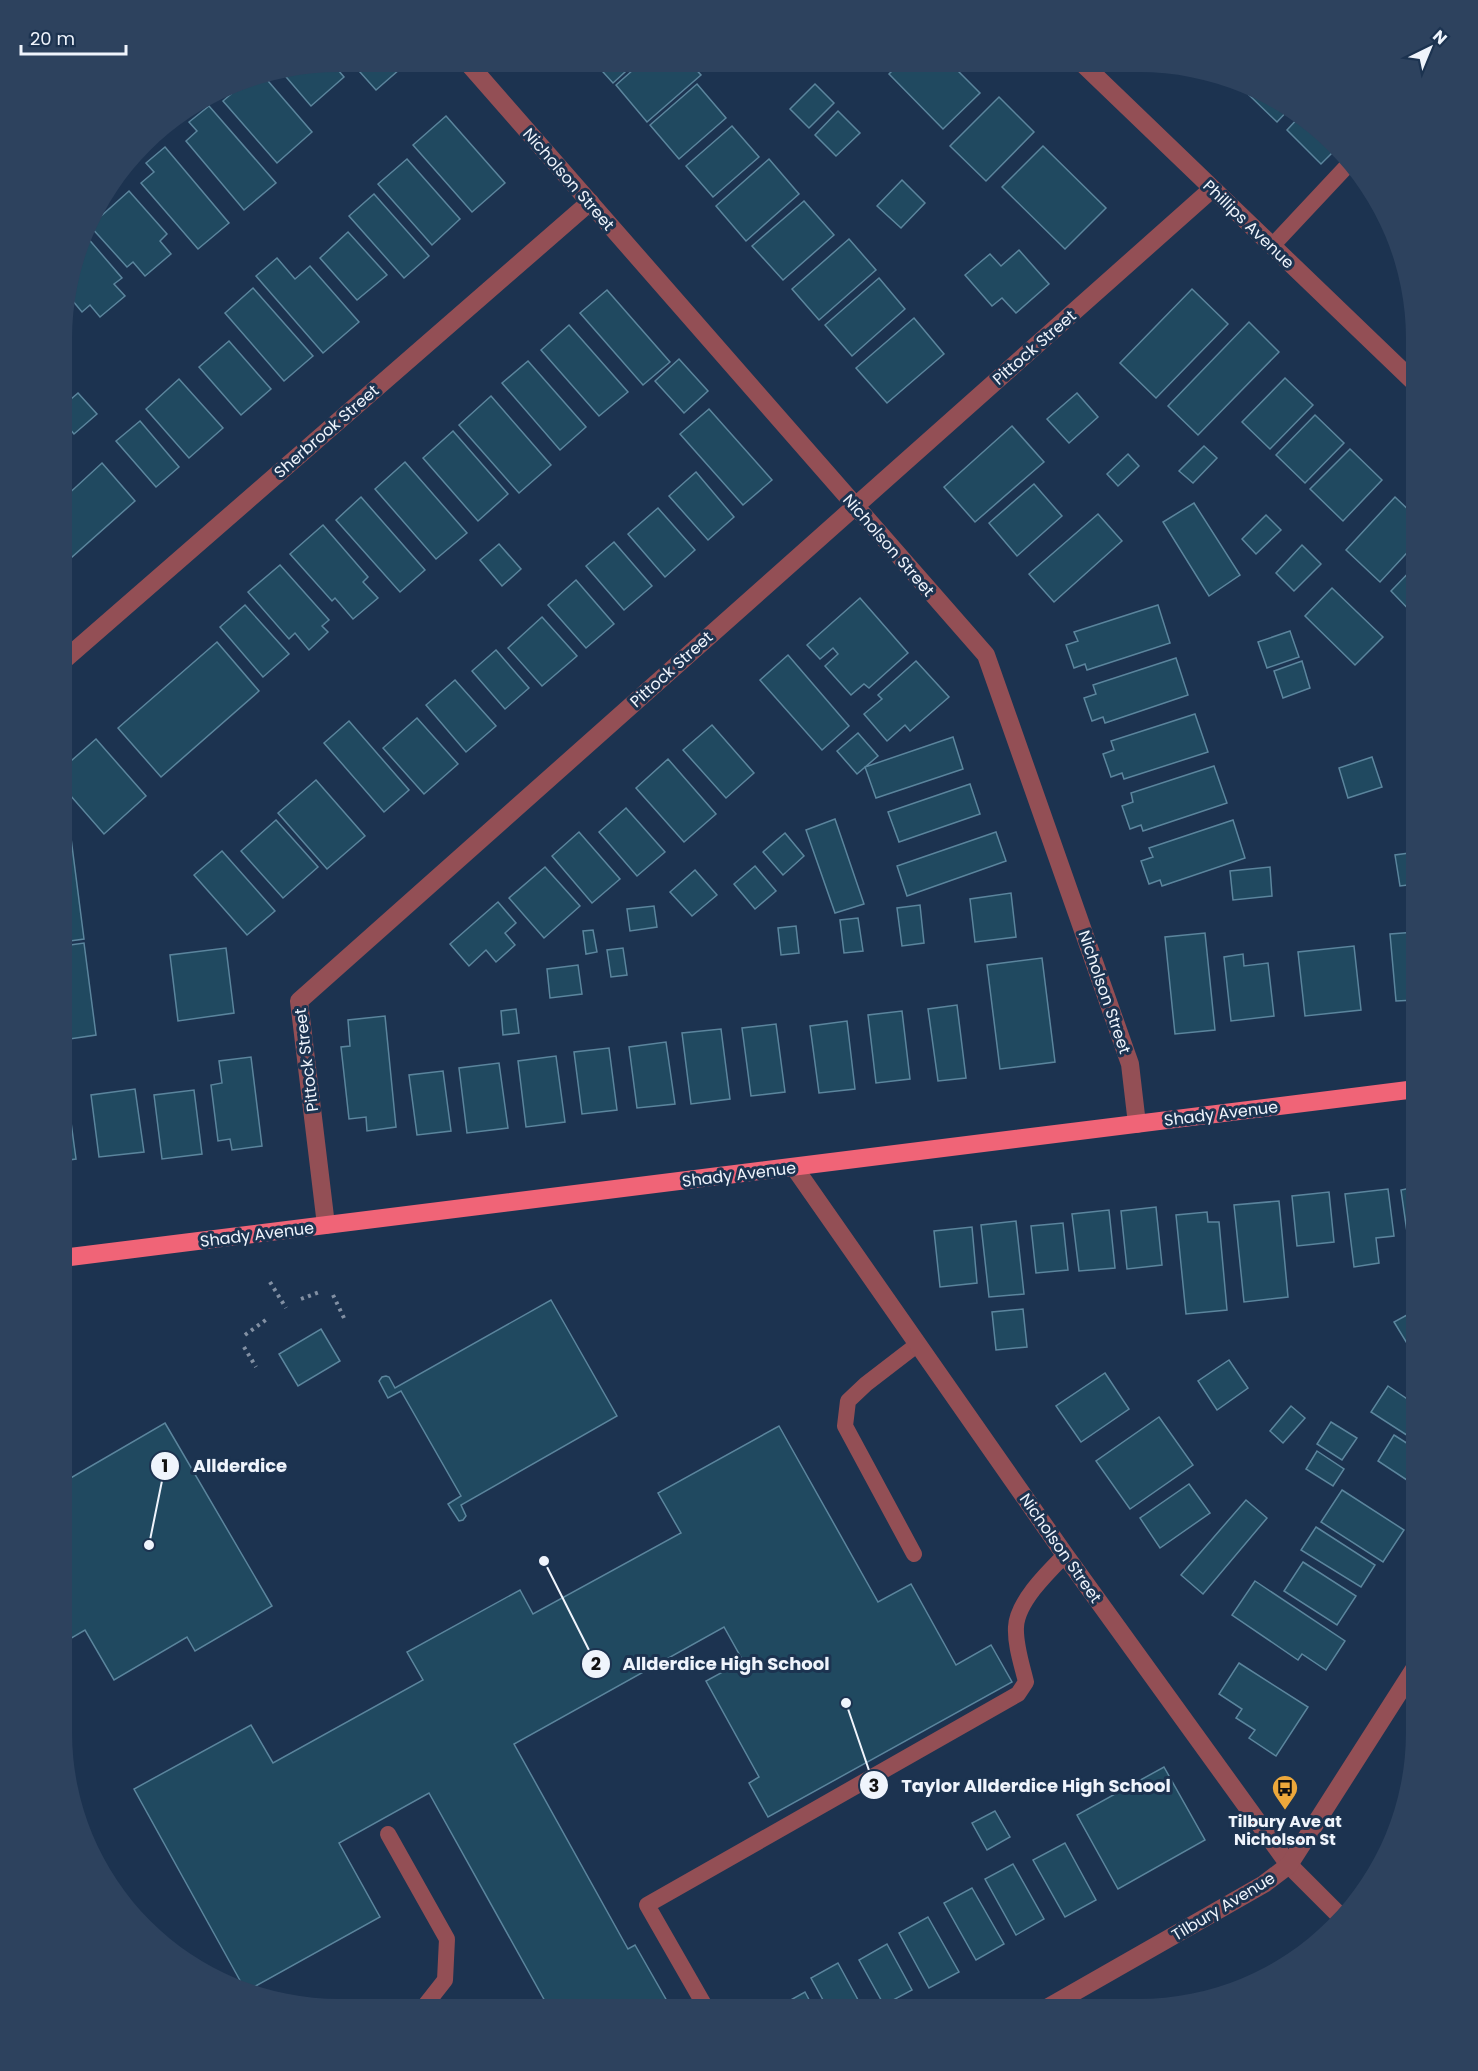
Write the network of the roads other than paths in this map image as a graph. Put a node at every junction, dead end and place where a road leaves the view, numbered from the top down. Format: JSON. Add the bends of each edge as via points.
{"nodes":[{"id":1,"x":476,"y":72,"type":"edge"},
{"id":2,"x":1091,"y":72,"type":"edge"},
{"id":3,"x":1345,"y":169,"type":"edge"},
{"id":4,"x":1212,"y":189,"type":"junction"},
{"id":5,"x":590,"y":202,"type":"junction"},
{"id":6,"x":1272,"y":246,"type":"junction"},
{"id":7,"x":1406,"y":374,"type":"edge"},
{"id":8,"x":855,"y":505,"type":"junction"},
{"id":9,"x":72,"y":653,"type":"edge"},
{"id":10,"x":1406,"y":1090,"type":"edge"},
{"id":11,"x":1137,"y":1124,"type":"junction"},
{"id":12,"x":794,"y":1167,"type":"junction"},
{"id":13,"x":326,"y":1225,"type":"junction"},
{"id":14,"x":72,"y":1257,"type":"edge"},
{"id":15,"x":918,"y":1344,"type":"junction"},
{"id":16,"x":914,"y":1554,"type":"dead end"},
{"id":17,"x":1065,"y":1555,"type":"junction"},
{"id":18,"x":1406,"y":1682,"type":"edge"},
{"id":19,"x":388,"y":1834,"type":"dead end"},
{"id":20,"x":1289,"y":1865,"type":"junction"},
{"id":21,"x":1336,"y":1912,"type":"edge"},
{"id":22,"x":430,"y":1999,"type":"edge"},
{"id":23,"x":701,"y":1999,"type":"edge"},
{"id":24,"x":1063,"y":1999,"type":"edge"}],
"edges":[{"from":1,"to":5,"type":"street","name":"Nicholson Street"},
{"from":2,"to":4,"type":"street","name":"Phillips Avenue"},
{"from":3,"to":6,"type":"lane"},
{"from":4,"to":6,"type":"street","name":"Phillips Avenue"},
{"from":4,"to":8,"type":"street","name":"Pittock Street"},
{"from":5,"to":8,"type":"street","name":"Nicholson Street"},
{"from":5,"to":9,"type":"street","name":"Sherbrook Street"},
{"from":6,"to":7,"type":"street","name":"Phillips Avenue"},
{"from":8,"to":11,"type":"street","name":"Nicholson Street","via":[[986,655],[1130,1064]]},
{"from":8,"to":13,"type":"street","name":"Pittock Street","via":[[299,1001]]},
{"from":10,"to":11,"type":"main road","name":"Shady Avenue"},
{"from":11,"to":12,"type":"main road","name":"Shady Avenue"},
{"from":12,"to":13,"type":"main road","name":"Shady Avenue"},
{"from":12,"to":15,"type":"street","name":"Nicholson Street"},
{"from":13,"to":14,"type":"main road","name":"Shady Avenue"},
{"from":15,"to":16,"type":"lane","via":[[848,1401],[845,1426]]},
{"from":15,"to":17,"type":"street","name":"Nicholson Street"},
{"from":17,"to":20,"type":"street","name":"Nicholson Street"},
{"from":17,"to":23,"type":"lane","via":[[1024,1603],[1016,1626],[1026,1683],[1018,1694],[647,1905]]},
{"from":18,"to":20,"type":"street","name":"Tilbury Avenue"},
{"from":19,"to":22,"type":"lane","via":[[447,1939],[445,1980]]},
{"from":20,"to":21,"type":"street","name":"Nicholson Street"},
{"from":20,"to":24,"type":"street","name":"Tilbury Avenue","via":[[1264,1884]]}]}
